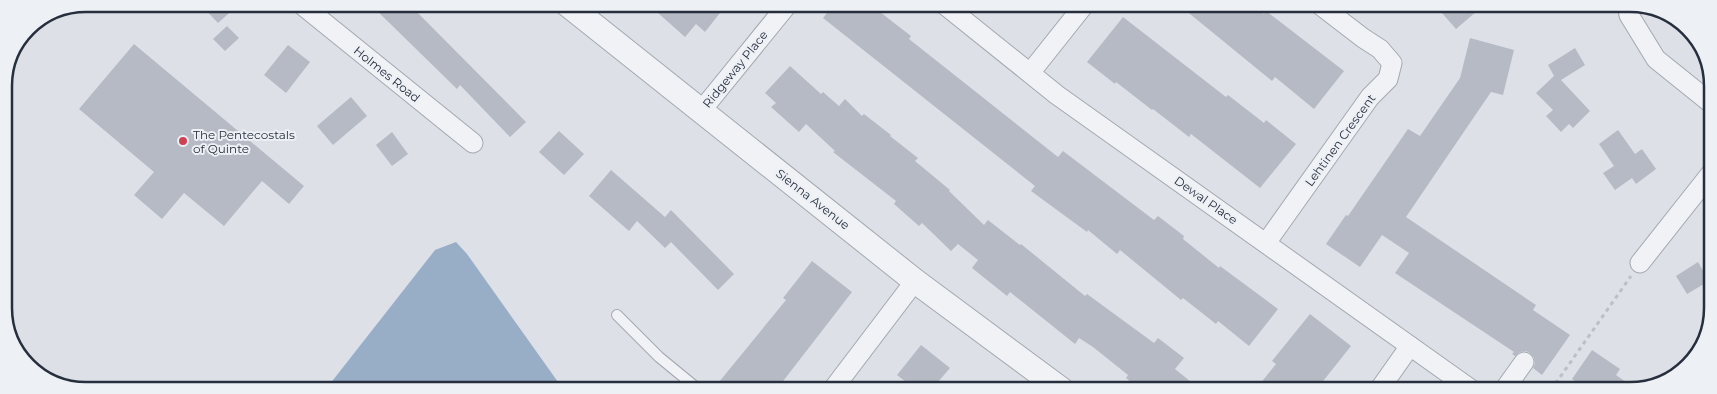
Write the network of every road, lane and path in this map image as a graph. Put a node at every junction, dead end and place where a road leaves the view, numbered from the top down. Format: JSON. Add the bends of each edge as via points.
{"nodes":[{"id":1,"x":311,"y":12,"type":"edge"},
{"id":2,"x":577,"y":12,"type":"edge"},
{"id":3,"x":781,"y":12,"type":"edge"},
{"id":4,"x":954,"y":12,"type":"edge"},
{"id":5,"x":1078,"y":12,"type":"edge"},
{"id":6,"x":1329,"y":12,"type":"edge"},
{"id":7,"x":1628,"y":12,"type":"edge"},
{"id":8,"x":1030,"y":73,"type":"junction"},
{"id":9,"x":1704,"y":98,"type":"edge"},
{"id":10,"x":701,"y":111,"type":"junction"},
{"id":11,"x":474,"y":143,"type":"dead end"},
{"id":12,"x":1704,"y":182,"type":"edge"},
{"id":13,"x":1266,"y":243,"type":"junction"},
{"id":14,"x":1640,"y":263,"type":"joint"},
{"id":15,"x":916,"y":281,"type":"junction"},
{"id":16,"x":616,"y":315,"type":"dead end"},
{"id":17,"x":1410,"y":346,"type":"junction"},
{"id":18,"x":1524,"y":362,"type":"dead end"},
{"id":19,"x":1050,"y":381,"type":"edge"},
{"id":20,"x":1385,"y":381,"type":"edge"},
{"id":21,"x":1459,"y":381,"type":"edge"},
{"id":22,"x":1510,"y":381,"type":"edge"},
{"id":23,"x":1557,"y":381,"type":"edge"},
{"id":24,"x":689,"y":382,"type":"edge"},
{"id":25,"x":839,"y":382,"type":"edge"}],
"edges":[{"from":1,"to":11,"type":"street","name":"Holmes Road"},
{"from":2,"to":10,"type":"street","name":"Sienna Avenue"},
{"from":3,"to":10,"type":"street","name":"Ridgeway Place"},
{"from":4,"to":8,"type":"street","name":"Dewal Place"},
{"from":5,"to":8,"type":"street"},
{"from":6,"to":13,"type":"street","name":"Lehtinen Crescent","via":[[1380,48],[1392,63],[1388,79],[1370,97]]},
{"from":7,"to":9,"type":"street","via":[[1656,59]]},
{"from":8,"to":13,"type":"street","name":"Dewal Place"},
{"from":10,"to":15,"type":"street","name":"Sienna Avenue"},
{"from":12,"to":14,"type":"street"},
{"from":13,"to":17,"type":"street","name":"Dewal Place"},
{"from":14,"to":23,"type":"path"},
{"from":15,"to":19,"type":"street","name":"Sienna Avenue"},
{"from":15,"to":25,"type":"street"},
{"from":16,"to":24,"type":"lane"},
{"from":17,"to":20,"type":"street"},
{"from":17,"to":21,"type":"street","name":"Dewal Place"},
{"from":18,"to":22,"type":"street"}]}
